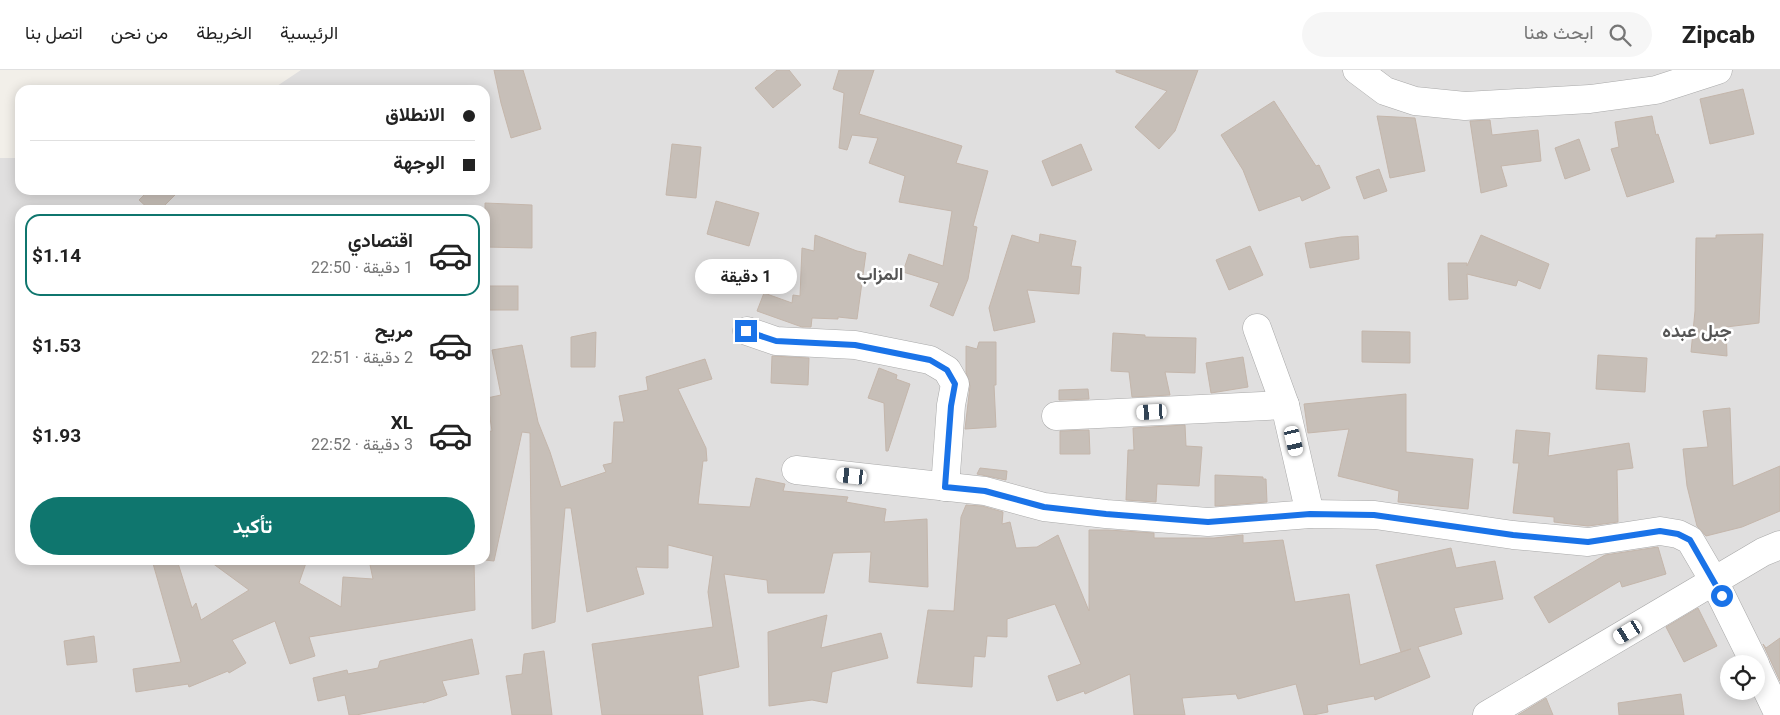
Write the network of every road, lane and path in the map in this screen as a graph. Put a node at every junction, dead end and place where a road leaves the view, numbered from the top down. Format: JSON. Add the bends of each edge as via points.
{"nodes":[{"id":1,"x":1356,"y":70,"type":"edge"},
{"id":2,"x":1718,"y":70,"type":"edge"},
{"id":3,"x":1257,"y":328,"type":"dead end"},
{"id":4,"x":746,"y":331,"type":"dead end"},
{"id":5,"x":1285,"y":405,"type":"junction"},
{"id":6,"x":1056,"y":416,"type":"dead end"},
{"id":7,"x":796,"y":470,"type":"dead end"},
{"id":8,"x":945,"y":487,"type":"junction"},
{"id":9,"x":1310,"y":514,"type":"junction"},
{"id":10,"x":1780,"y":545,"type":"edge"},
{"id":11,"x":1714,"y":581,"type":"junction"},
{"id":12,"x":1751,"y":655,"type":"edge"},
{"id":13,"x":1765,"y":685,"type":"edge"},
{"id":14,"x":1487,"y":715,"type":"edge"},
{"id":15,"x":1779,"y":715,"type":"edge"}],
"edges":[{"from":1,"to":2,"type":"street","via":[[1385,91],[1415,101],[1465,106],[1590,99],[1656,90]]},
{"from":3,"to":5,"type":"street"},
{"from":4,"to":8,"type":"street","via":[[776,341],[855,345],[930,360],[947,370],[955,384]]},
{"from":5,"to":6,"type":"street"},
{"from":5,"to":9,"type":"street"},
{"from":7,"to":8,"type":"street"},
{"from":8,"to":9,"type":"street","via":[[985,491],[1044,507],[1199,521]]},
{"from":9,"to":11,"type":"street","via":[[1374,515],[1588,542],[1660,531],[1690,540]]},
{"from":10,"to":11,"type":"street"},
{"from":11,"to":12,"type":"street"},
{"from":11,"to":14,"type":"street"},
{"from":13,"to":15,"type":"street"}]}
